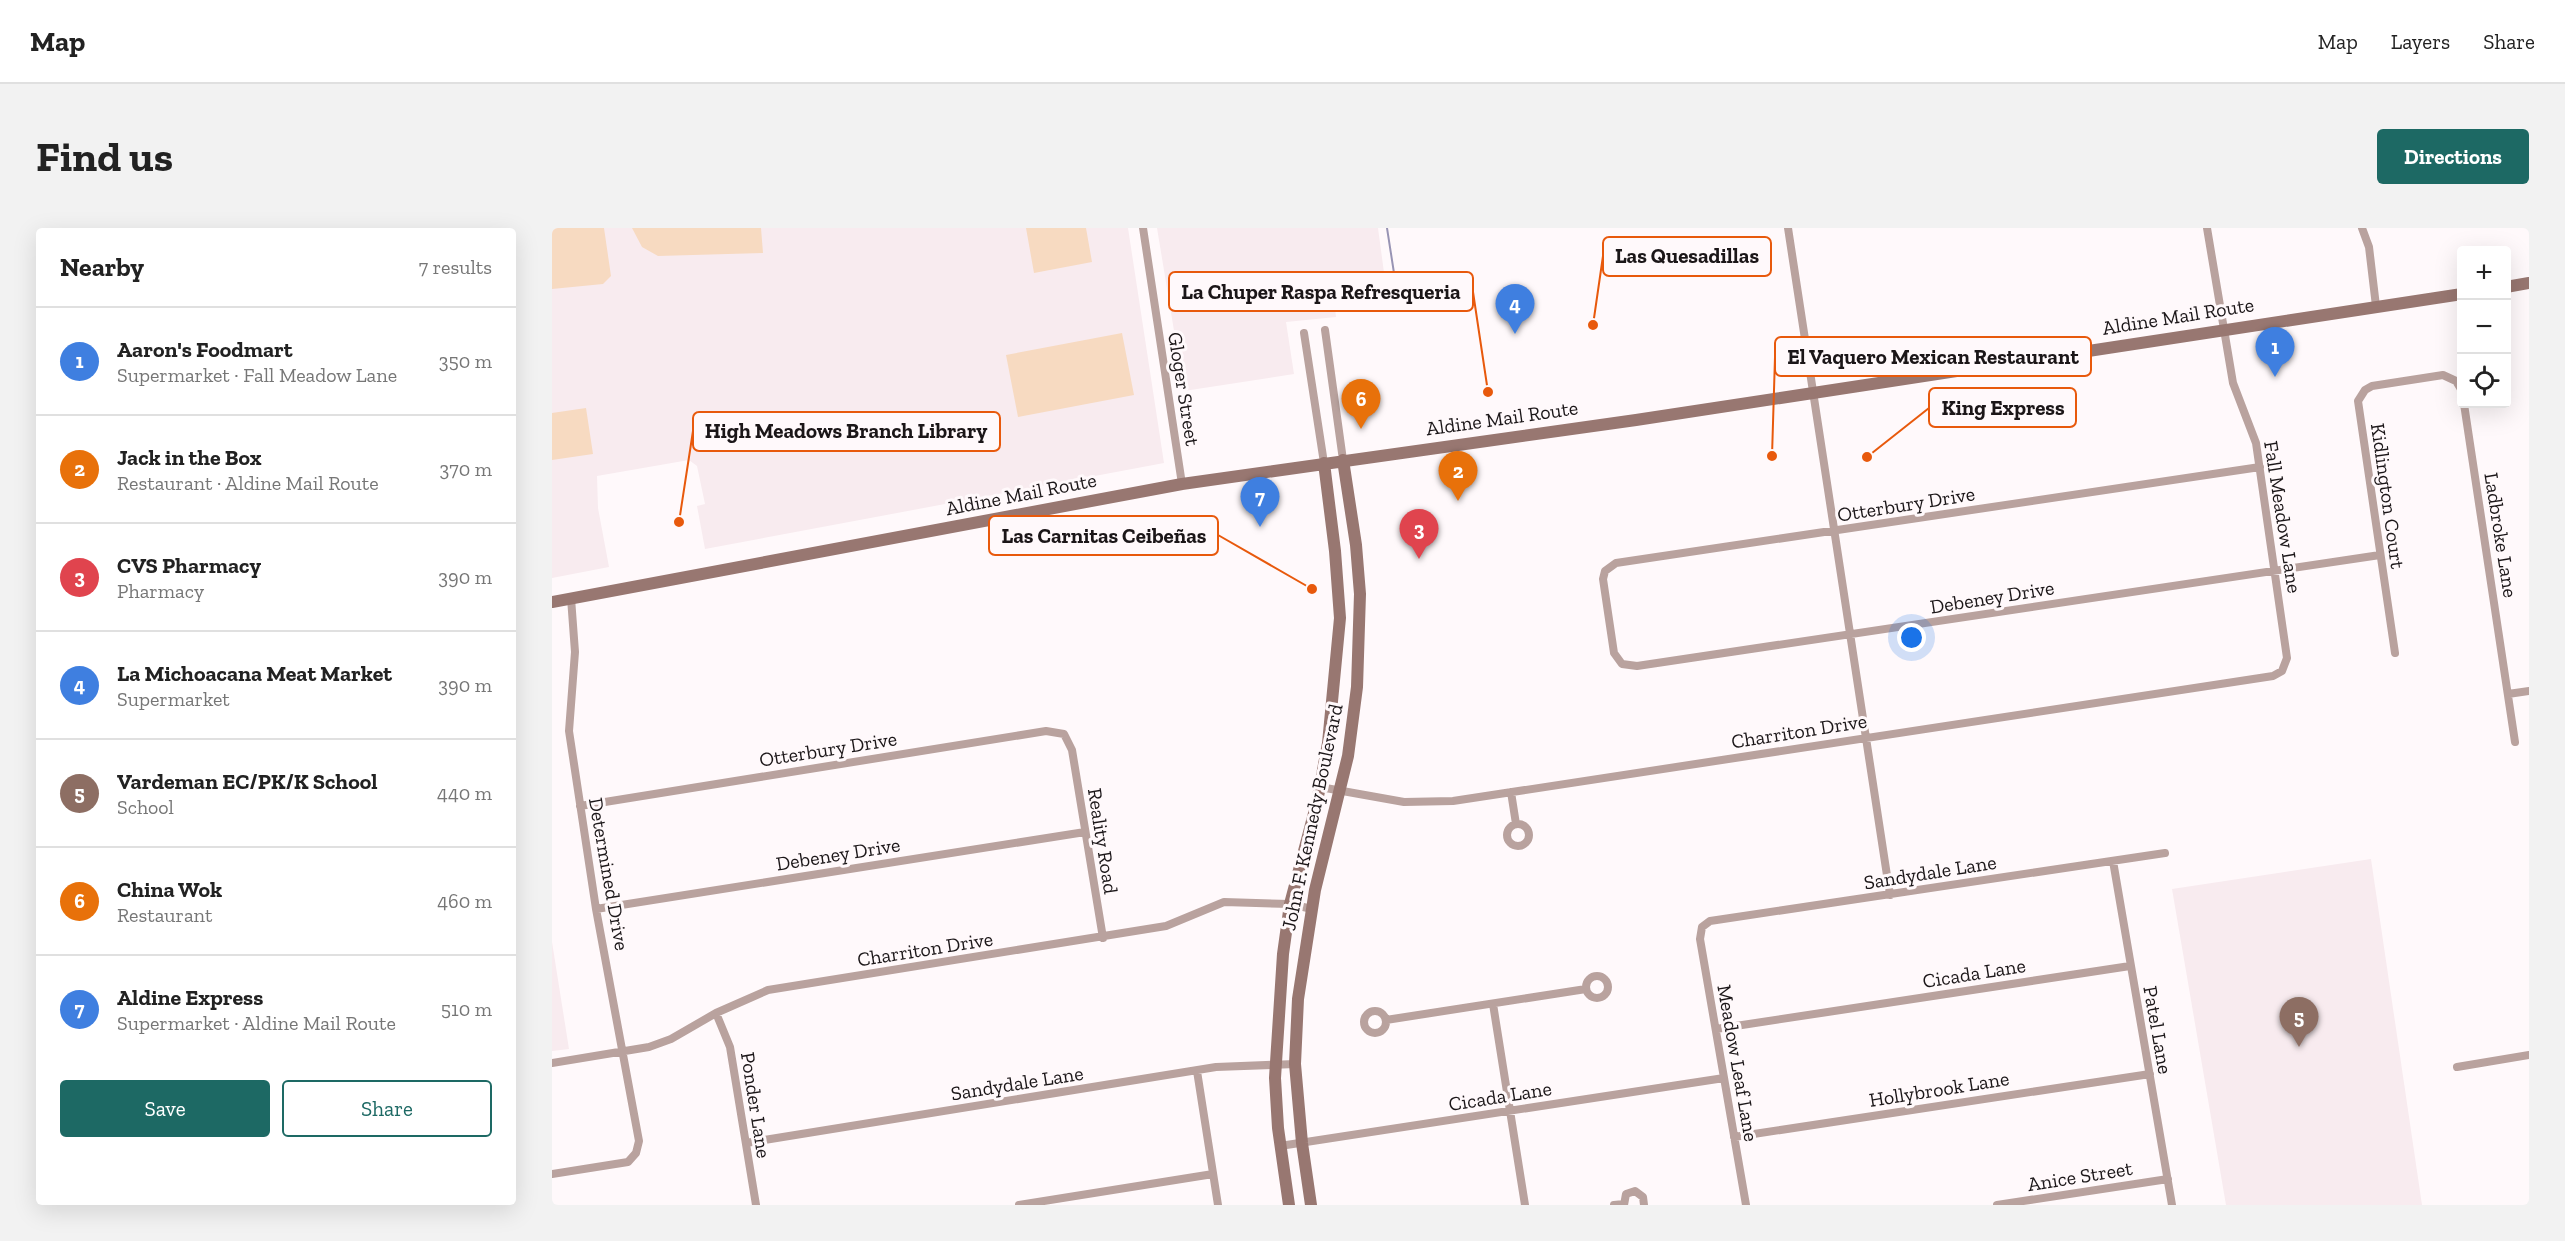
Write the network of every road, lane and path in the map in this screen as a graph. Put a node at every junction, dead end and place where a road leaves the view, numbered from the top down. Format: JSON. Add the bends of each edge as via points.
{"nodes":[{"id":1,"x":1143,"y":228,"type":"edge"},
{"id":2,"x":1788,"y":228,"type":"edge"},
{"id":3,"x":2206,"y":228,"type":"edge"},
{"id":4,"x":2362,"y":228,"type":"edge"},
{"id":5,"x":2529,"y":283,"type":"edge"},
{"id":6,"x":2511,"y":286,"type":"edge"},
{"id":7,"x":2457,"y":295,"type":"edge"},
{"id":8,"x":2376,"y":306,"type":"junction"},
{"id":9,"x":2222,"y":329,"type":"junction"},
{"id":10,"x":1325,"y":330,"type":"dead end"},
{"id":11,"x":1304,"y":333,"type":"dead end"},
{"id":12,"x":2457,"y":383,"type":"edge"},
{"id":13,"x":1814,"y":392,"type":"junction"},
{"id":14,"x":2465,"y":408,"type":"edge"},
{"id":15,"x":1343,"y":460,"type":"junction"},
{"id":16,"x":1324,"y":463,"type":"junction"},
{"id":17,"x":2260,"y":467,"type":"junction"},
{"id":18,"x":1182,"y":484,"type":"junction"},
{"id":19,"x":1836,"y":531,"type":"junction"},
{"id":20,"x":2380,"y":555,"type":"junction"},
{"id":21,"x":2275,"y":571,"type":"junction"},
{"id":22,"x":571,"y":598,"type":"junction"},
{"id":23,"x":552,"y":602,"type":"edge"},
{"id":24,"x":1608,"y":618,"type":"joint"},
{"id":25,"x":1340,"y":622,"type":"junction"},
{"id":26,"x":1360,"y":624,"type":"junction"},
{"id":27,"x":1852,"y":635,"type":"junction"},
{"id":28,"x":2395,"y":653,"type":"dead end"},
{"id":29,"x":2282,"y":671,"type":"joint"},
{"id":30,"x":2529,"y":691,"type":"edge"},
{"id":31,"x":2508,"y":694,"type":"junction"},
{"id":32,"x":1865,"y":737,"type":"junction"},
{"id":33,"x":2515,"y":742,"type":"dead end"},
{"id":34,"x":1072,"y":750,"type":"joint"},
{"id":35,"x":1320,"y":787,"type":"junction"},
{"id":36,"x":1340,"y":792,"type":"junction"},
{"id":37,"x":1511,"y":792,"type":"junction"},
{"id":38,"x":580,"y":806,"type":"junction"},
{"id":39,"x":1516,"y":824,"type":"dead end"},
{"id":40,"x":1085,"y":832,"type":"junction"},
{"id":41,"x":2165,"y":853,"type":"dead end"},
{"id":42,"x":2113,"y":861,"type":"junction"},
{"id":43,"x":1890,"y":895,"type":"junction"},
{"id":44,"x":1290,"y":904,"type":"junction"},
{"id":45,"x":596,"y":909,"type":"junction"},
{"id":46,"x":1312,"y":909,"type":"junction"},
{"id":47,"x":1702,"y":927,"type":"joint"},
{"id":48,"x":1103,"y":938,"type":"junction"},
{"id":49,"x":2130,"y":966,"type":"junction"},
{"id":50,"x":1586,"y":989,"type":"dead end"},
{"id":51,"x":1493,"y":1004,"type":"junction"},
{"id":52,"x":716,"y":1013,"type":"junction"},
{"id":53,"x":1386,"y":1020,"type":"dead end"},
{"id":54,"x":1716,"y":1029,"type":"junction"},
{"id":55,"x":624,"y":1052,"type":"junction"},
{"id":56,"x":2529,"y":1055,"type":"edge"},
{"id":57,"x":552,"y":1063,"type":"edge"},
{"id":58,"x":1276,"y":1064,"type":"junction"},
{"id":59,"x":1295,"y":1064,"type":"junction"},
{"id":60,"x":2457,"y":1067,"type":"dead end"},
{"id":61,"x":1197,"y":1071,"type":"junction"},
{"id":62,"x":2150,"y":1074,"type":"junction"},
{"id":63,"x":1724,"y":1078,"type":"junction"},
{"id":64,"x":1510,"y":1111,"type":"junction"},
{"id":65,"x":1734,"y":1137,"type":"junction"},
{"id":66,"x":746,"y":1143,"type":"junction"},
{"id":67,"x":1302,"y":1143,"type":"junction"},
{"id":68,"x":1280,"y":1146,"type":"junction"},
{"id":69,"x":552,"y":1174,"type":"edge"},
{"id":70,"x":1213,"y":1174,"type":"junction"},
{"id":71,"x":2168,"y":1179,"type":"junction"},
{"id":72,"x":1621,"y":1204,"type":"edge"},
{"id":73,"x":756,"y":1205,"type":"edge"},
{"id":74,"x":1019,"y":1205,"type":"edge"},
{"id":75,"x":1218,"y":1205,"type":"edge"},
{"id":76,"x":1289,"y":1205,"type":"edge"},
{"id":77,"x":1311,"y":1205,"type":"edge"},
{"id":78,"x":1525,"y":1205,"type":"edge"},
{"id":79,"x":1644,"y":1205,"type":"edge"},
{"id":80,"x":1746,"y":1205,"type":"edge"},
{"id":81,"x":1997,"y":1205,"type":"edge"},
{"id":82,"x":2172,"y":1205,"type":"edge"}],
"edges":[{"from":1,"to":18,"type":"street","name":"Gloger Street"},
{"from":2,"to":13,"type":"street"},
{"from":3,"to":9,"type":"street","name":"Fall Meadow Lane"},
{"from":4,"to":8,"type":"street","via":[[2369,247]]},
{"from":5,"to":6,"type":"main road"},
{"from":7,"to":8,"type":"main road","name":"Aldine Mail Route"},
{"from":8,"to":9,"type":"main road","name":"Aldine Mail Route"},
{"from":9,"to":13,"type":"main road","name":"Aldine Mail Route"},
{"from":9,"to":17,"type":"street","name":"Fall Meadow Lane","via":[[2233,383],[2252,427]]},
{"from":10,"to":15,"type":"street","name":"John F. Kennedy Boulevard"},
{"from":11,"to":16,"type":"street","name":"John F. Kennedy Boulevard"},
{"from":12,"to":20,"type":"street","name":"Kidlington Court","via":[[2443,375],[2372,386],[2358,401]]},
{"from":13,"to":15,"type":"main road","name":"Aldine Mail Route"},
{"from":13,"to":19,"type":"street"},
{"from":14,"to":31,"type":"street","name":"Ladbroke Lane"},
{"from":15,"to":16,"type":"main road","name":"Aldine Mail Route"},
{"from":15,"to":26,"type":"main road","name":"John F. Kennedy Boulevard","via":[[1356,545]]},
{"from":16,"to":18,"type":"main road","name":"Aldine Mail Route"},
{"from":16,"to":25,"type":"main road","name":"John F. Kennedy Boulevard"},
{"from":17,"to":19,"type":"street","name":"Otterbury Drive"},
{"from":17,"to":21,"type":"street","name":"Fall Meadow Lane"},
{"from":18,"to":22,"type":"main road","name":"Aldine Mail Route"},
{"from":19,"to":24,"type":"street","name":"Otterbury Drive","via":[[1616,563],[1605,571],[1603,579]]},
{"from":19,"to":27,"type":"street"},
{"from":20,"to":21,"type":"street","name":"Debeney Drive"},
{"from":20,"to":28,"type":"street","name":"Kidlington Court"},
{"from":21,"to":27,"type":"street","name":"Debeney Drive"},
{"from":21,"to":29,"type":"street","name":"Fall Meadow Lane","via":[[2287,658]]},
{"from":22,"to":23,"type":"main road","name":"Aldine Mail Route"},
{"from":22,"to":38,"type":"street","name":"Determined Drive","via":[[575,652],[569,731]]},
{"from":24,"to":27,"type":"street","name":"Debeney Drive","via":[[1614,653],[1617,660],[1628,666]]},
{"from":25,"to":26,"type":"main road"},
{"from":25,"to":35,"type":"main road","name":"John F. Kennedy Boulevard","via":[[1329,743]]},
{"from":26,"to":36,"type":"main road","name":"John F. Kennedy Boulevard","via":[[1356,696]]},
{"from":27,"to":32,"type":"street"},
{"from":29,"to":32,"type":"street","name":"Charriton Drive","via":[[2263,678]]},
{"from":30,"to":31,"type":"street"},
{"from":31,"to":33,"type":"street","name":"Ladbroke Lane"},
{"from":32,"to":37,"type":"street","name":"Charriton Drive"},
{"from":32,"to":43,"type":"street"},
{"from":34,"to":38,"type":"street","name":"Otterbury Drive","via":[[1064,734],[1046,731]]},
{"from":34,"to":40,"type":"street","name":"Reality Road"},
{"from":35,"to":36,"type":"street","name":"Charriton Drive"},
{"from":35,"to":44,"type":"main road","name":"John F. Kennedy Boulevard"},
{"from":36,"to":37,"type":"street","name":"Charriton Drive","via":[[1427,803]]},
{"from":36,"to":46,"type":"main road","name":"John F. Kennedy Boulevard"},
{"from":37,"to":39,"type":"street"},
{"from":38,"to":45,"type":"street","name":"Determined Drive"},
{"from":40,"to":45,"type":"street","name":"Debeney Drive"},
{"from":40,"to":48,"type":"street","name":"Reality Road"},
{"from":41,"to":42,"type":"street","name":"Sandydale Lane"},
{"from":42,"to":43,"type":"street","name":"Sandydale Lane"},
{"from":42,"to":49,"type":"street","name":"Patel Lane"},
{"from":43,"to":47,"type":"street","name":"Sandydale Lane","via":[[1710,921]]},
{"from":44,"to":46,"type":"street","name":"Charriton Drive"},
{"from":44,"to":48,"type":"street","name":"Charriton Drive","via":[[1224,902],[1166,926]]},
{"from":44,"to":58,"type":"main road","name":"John F. Kennedy Boulevard"},
{"from":45,"to":55,"type":"street","name":"Determined Drive"},
{"from":46,"to":59,"type":"main road","name":"John F. Kennedy Boulevard","via":[[1298,999]]},
{"from":47,"to":54,"type":"street","name":"Meadow Leaf Lane","via":[[1700,939]]},
{"from":48,"to":52,"type":"street","name":"Charriton Drive","via":[[768,990]]},
{"from":49,"to":54,"type":"street","name":"Cicada Lane"},
{"from":49,"to":62,"type":"street","name":"Patel Lane"},
{"from":50,"to":51,"type":"street"},
{"from":51,"to":53,"type":"street"},
{"from":51,"to":64,"type":"street"},
{"from":52,"to":55,"type":"street","name":"Charriton Drive","via":[[671,1039]]},
{"from":52,"to":66,"type":"street","name":"Ponder Lane","via":[[730,1047]]},
{"from":54,"to":63,"type":"street","name":"Meadow Leaf Lane"},
{"from":55,"to":57,"type":"street","name":"Charriton Drive"},
{"from":55,"to":69,"type":"street","name":"Determined Drive","via":[[639,1141],[636,1153],[628,1162]]},
{"from":56,"to":60,"type":"street"},
{"from":58,"to":59,"type":"street","name":"Sandydale Lane"},
{"from":58,"to":61,"type":"street","name":"Sandydale Lane"},
{"from":58,"to":68,"type":"main road","name":"John F. Kennedy Boulevard"},
{"from":59,"to":67,"type":"main road","name":"John F. Kennedy Boulevard"},
{"from":61,"to":66,"type":"street","name":"Sandydale Lane"},
{"from":61,"to":70,"type":"street"},
{"from":62,"to":65,"type":"street","name":"Hollybrook Lane"},
{"from":62,"to":71,"type":"street","name":"Patel Lane"},
{"from":63,"to":64,"type":"street","name":"Cicada Lane"},
{"from":63,"to":65,"type":"street","name":"Meadow Leaf Lane"},
{"from":64,"to":67,"type":"street","name":"Cicada Lane"},
{"from":64,"to":78,"type":"street"},
{"from":65,"to":80,"type":"street","name":"Meadow Leaf Lane"},
{"from":66,"to":73,"type":"street","name":"Ponder Lane"},
{"from":67,"to":68,"type":"street","name":"Cicada Lane"},
{"from":67,"to":77,"type":"main road","name":"John F. Kennedy Boulevard"},
{"from":68,"to":76,"type":"main road","name":"John F. Kennedy Boulevard"},
{"from":70,"to":74,"type":"street"},
{"from":70,"to":75,"type":"street"},
{"from":71,"to":81,"type":"street","name":"Anice Street"},
{"from":71,"to":82,"type":"street","name":"Patel Lane"},
{"from":72,"to":79,"type":"street","via":[[1626,1194],[1635,1191],[1643,1197]]}]}
